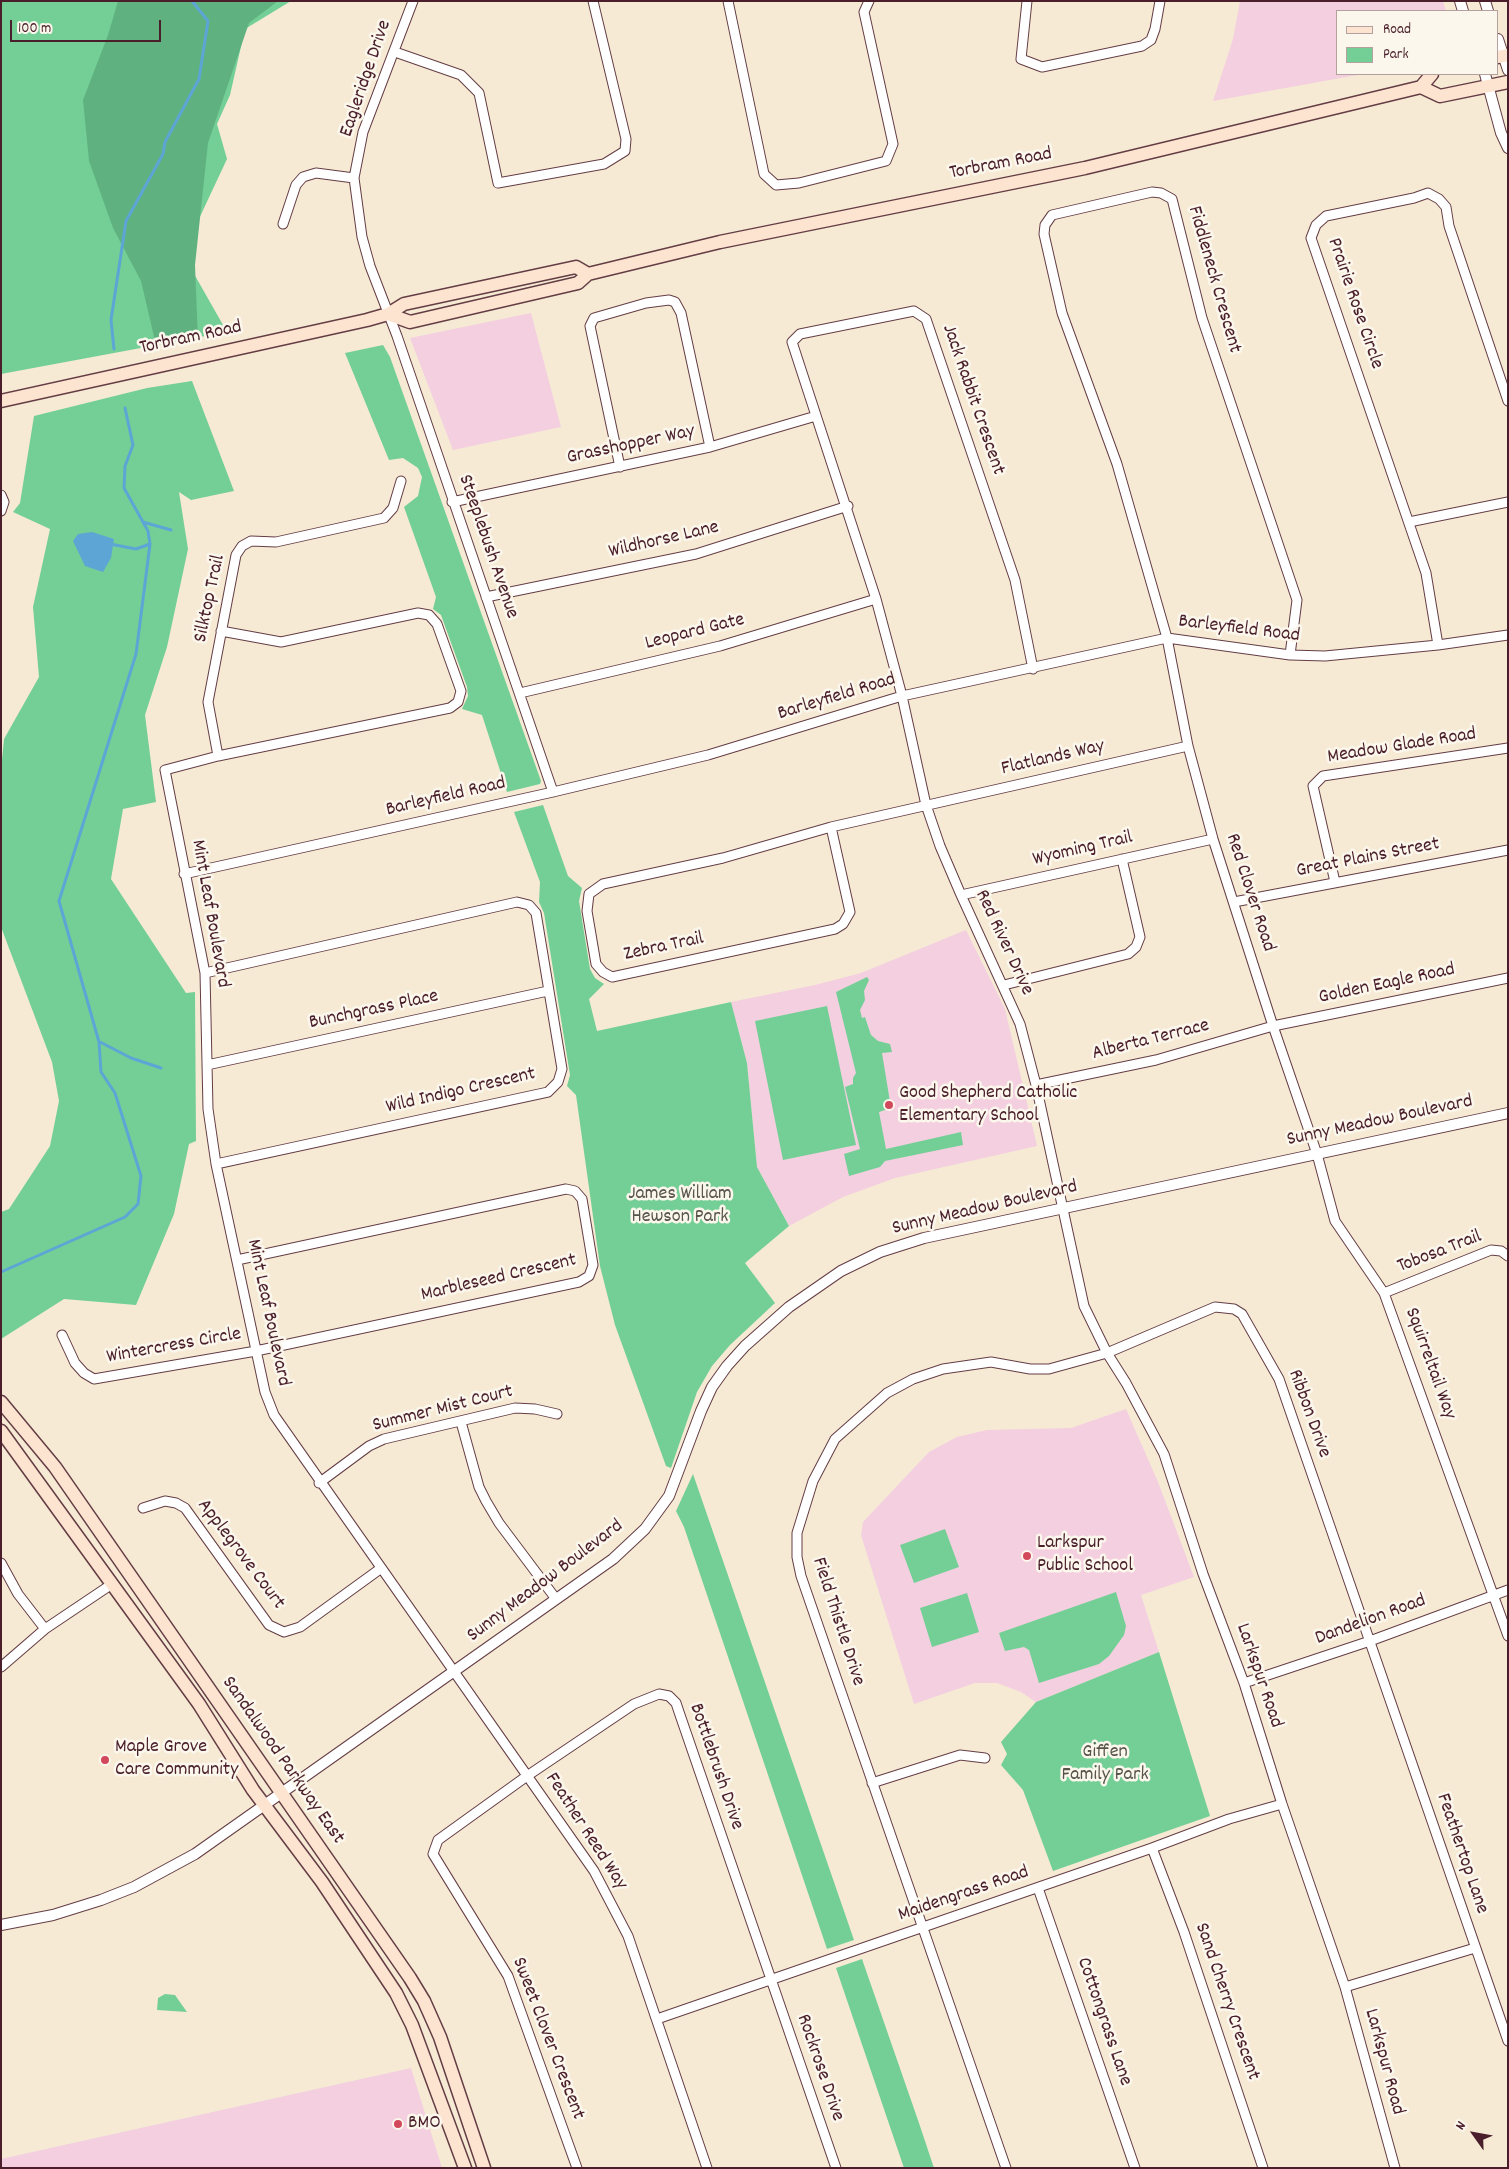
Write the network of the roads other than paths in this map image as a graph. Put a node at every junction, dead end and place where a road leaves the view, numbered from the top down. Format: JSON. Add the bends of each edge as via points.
{"nodes":[{"id":1,"x":413,"y":1,"type":"edge"},
{"id":2,"x":593,"y":1,"type":"edge"},
{"id":3,"x":728,"y":1,"type":"edge"},
{"id":4,"x":869,"y":1,"type":"edge"},
{"id":5,"x":1027,"y":1,"type":"edge"},
{"id":6,"x":1160,"y":1,"type":"edge"},
{"id":7,"x":1499,"y":42,"type":"edge"},
{"id":8,"x":394,"y":52,"type":"junction"},
{"id":9,"x":1503,"y":56,"type":"edge"},
{"id":10,"x":1508,"y":70,"type":"edge"},
{"id":11,"x":1431,"y":75,"type":"edge"},
{"id":12,"x":1486,"y":80,"type":"edge"},
{"id":13,"x":1508,"y":82,"type":"edge"},
{"id":14,"x":1421,"y":87,"type":"junction"},
{"id":15,"x":1508,"y":148,"type":"edge"},
{"id":16,"x":354,"y":178,"type":"junction"},
{"id":17,"x":282,"y":224,"type":"dead end"},
{"id":18,"x":588,"y":274,"type":"junction"},
{"id":19,"x":388,"y":314,"type":"junction"},
{"id":20,"x":1,"y":400,"type":"edge"},
{"id":21,"x":1508,"y":401,"type":"edge"},
{"id":22,"x":816,"y":416,"type":"junction"},
{"id":23,"x":710,"y":447,"type":"junction"},
{"id":24,"x":620,"y":466,"type":"junction"},
{"id":25,"x":401,"y":481,"type":"dead end"},
{"id":26,"x":1,"y":495,"type":"edge"},
{"id":27,"x":452,"y":502,"type":"junction"},
{"id":28,"x":1508,"y":502,"type":"edge"},
{"id":29,"x":848,"y":506,"type":"junction"},
{"id":30,"x":1,"y":510,"type":"edge"},
{"id":31,"x":1409,"y":522,"type":"junction"},
{"id":32,"x":486,"y":597,"type":"junction"},
{"id":33,"x":876,"y":599,"type":"junction"},
{"id":34,"x":221,"y":631,"type":"junction"},
{"id":35,"x":1508,"y":635,"type":"edge"},
{"id":36,"x":1167,"y":638,"type":"junction"},
{"id":37,"x":1438,"y":645,"type":"junction"},
{"id":38,"x":1290,"y":655,"type":"junction"},
{"id":39,"x":1033,"y":669,"type":"junction"},
{"id":40,"x":520,"y":693,"type":"junction"},
{"id":41,"x":902,"y":696,"type":"junction"},
{"id":42,"x":1188,"y":746,"type":"junction"},
{"id":43,"x":1508,"y":748,"type":"edge"},
{"id":44,"x":218,"y":756,"type":"junction"},
{"id":45,"x":553,"y":792,"type":"junction"},
{"id":46,"x":926,"y":805,"type":"junction"},
{"id":47,"x":831,"y":827,"type":"junction"},
{"id":48,"x":1213,"y":839,"type":"junction"},
{"id":49,"x":1508,"y":850,"type":"edge"},
{"id":50,"x":1122,"y":860,"type":"junction"},
{"id":51,"x":184,"y":874,"type":"junction"},
{"id":52,"x":1335,"y":882,"type":"junction"},
{"id":53,"x":961,"y":895,"type":"junction"},
{"id":54,"x":1234,"y":902,"type":"junction"},
{"id":55,"x":205,"y":973,"type":"junction"},
{"id":56,"x":1508,"y":978,"type":"edge"},
{"id":57,"x":1004,"y":985,"type":"junction"},
{"id":58,"x":548,"y":992,"type":"junction"},
{"id":59,"x":1273,"y":1026,"type":"junction"},
{"id":60,"x":207,"y":1065,"type":"junction"},
{"id":61,"x":1036,"y":1085,"type":"junction"},
{"id":62,"x":1508,"y":1112,"type":"edge"},
{"id":63,"x":1318,"y":1154,"type":"junction"},
{"id":64,"x":216,"y":1164,"type":"junction"},
{"id":65,"x":1062,"y":1209,"type":"junction"},
{"id":66,"x":1508,"y":1256,"type":"edge"},
{"id":67,"x":237,"y":1260,"type":"junction"},
{"id":68,"x":1384,"y":1294,"type":"junction"},
{"id":69,"x":62,"y":1335,"type":"dead end"},
{"id":70,"x":256,"y":1351,"type":"junction"},
{"id":71,"x":1107,"y":1353,"type":"junction"},
{"id":72,"x":1,"y":1402,"type":"edge"},
{"id":73,"x":556,"y":1414,"type":"dead end"},
{"id":74,"x":461,"y":1422,"type":"junction"},
{"id":75,"x":1,"y":1431,"type":"edge"},
{"id":76,"x":319,"y":1483,"type":"junction"},
{"id":77,"x":143,"y":1508,"type":"dead end"},
{"id":78,"x":1,"y":1563,"type":"edge"},
{"id":79,"x":380,"y":1569,"type":"junction"},
{"id":80,"x":112,"y":1584,"type":"junction"},
{"id":81,"x":1508,"y":1590,"type":"edge"},
{"id":82,"x":1494,"y":1595,"type":"junction"},
{"id":83,"x":556,"y":1599,"type":"junction"},
{"id":84,"x":45,"y":1629,"type":"junction"},
{"id":85,"x":1508,"y":1636,"type":"edge"},
{"id":86,"x":1370,"y":1641,"type":"junction"},
{"id":87,"x":1,"y":1667,"type":"edge"},
{"id":88,"x":453,"y":1672,"type":"junction"},
{"id":89,"x":1244,"y":1683,"type":"junction"},
{"id":90,"x":985,"y":1758,"type":"dead end"},
{"id":91,"x":527,"y":1776,"type":"junction"},
{"id":92,"x":872,"y":1783,"type":"junction"},
{"id":93,"x":282,"y":1792,"type":"junction"},
{"id":94,"x":1282,"y":1804,"type":"junction"},
{"id":95,"x":264,"y":1805,"type":"junction"},
{"id":96,"x":1152,"y":1848,"type":"junction"},
{"id":97,"x":1038,"y":1888,"type":"junction"},
{"id":98,"x":1,"y":1924,"type":"edge"},
{"id":99,"x":922,"y":1928,"type":"junction"},
{"id":100,"x":1475,"y":1948,"type":"junction"},
{"id":101,"x":770,"y":1980,"type":"junction"},
{"id":102,"x":1344,"y":1987,"type":"junction"},
{"id":103,"x":657,"y":2019,"type":"junction"},
{"id":104,"x":1508,"y":2041,"type":"edge"},
{"id":105,"x":465,"y":2168,"type":"edge"},
{"id":106,"x":484,"y":2168,"type":"edge"},
{"id":107,"x":577,"y":2168,"type":"edge"},
{"id":108,"x":707,"y":2168,"type":"edge"},
{"id":109,"x":836,"y":2168,"type":"edge"},
{"id":110,"x":1006,"y":2168,"type":"edge"},
{"id":111,"x":1135,"y":2168,"type":"edge"},
{"id":112,"x":1263,"y":2168,"type":"edge"},
{"id":113,"x":1395,"y":2168,"type":"edge"}],
"edges":[{"from":1,"to":8,"type":"street","name":"Eagleridge Drive"},
{"from":2,"to":8,"type":"street","via":[[626,139],[625,151],[604,164],[498,183],[479,93],[461,74]]},
{"from":3,"to":4,"type":"street","via":[[764,174],[776,185],[886,161],[893,144],[864,12]]},
{"from":5,"to":6,"type":"street","via":[[1021,59],[1042,66],[1142,46],[1151,40],[1156,29]]},
{"from":7,"to":9,"type":"street"},
{"from":8,"to":16,"type":"street","name":"Eagleridge Drive","via":[[364,132]]},
{"from":9,"to":10,"type":"street"},
{"from":11,"to":14,"type":"main road"},
{"from":12,"to":13,"type":"main road"},
{"from":12,"to":14,"type":"main road","via":[[1440,96]]},
{"from":12,"to":15,"type":"street"},
{"from":14,"to":18,"type":"main road","name":"Torbram Road","via":[[1085,168],[720,242]]},
{"from":16,"to":17,"type":"street","via":[[316,173],[303,177],[296,186]]},
{"from":16,"to":19,"type":"street","name":"Eagleridge Drive","via":[[362,238]]},
{"from":18,"to":19,"type":"main road","name":"Torbram Road","via":[[576,268],[404,304]]},
{"from":18,"to":19,"type":"main road","name":"Torbram Road","via":[[578,283],[410,322]]},
{"from":19,"to":20,"type":"main road","name":"Torbram Road"},
{"from":19,"to":27,"type":"street","name":"Steeplebush Avenue"},
{"from":21,"to":31,"type":"street","name":"Prairie Rose Circle","via":[[1449,226],[1446,207],[1439,199],[1428,193],[1326,216],[1316,225],[1312,238]]},
{"from":22,"to":23,"type":"street","name":"Grasshopper Way"},
{"from":22,"to":29,"type":"street","name":"Jack Rabbit Crescent"},
{"from":22,"to":39,"type":"street","name":"Jack Rabbit Crescent","via":[[792,342],[800,334],[914,311],[926,319],[1015,580]]},
{"from":23,"to":24,"type":"street","name":"Grasshopper Way"},
{"from":23,"to":24,"type":"street","via":[[681,313],[675,302],[669,300],[646,303],[594,318],[590,326]]},
{"from":24,"to":27,"type":"street","name":"Grasshopper Way"},
{"from":25,"to":34,"type":"street","name":"Silktop Trail","via":[[393,508],[384,518],[276,542],[251,541],[242,546],[236,555]]},
{"from":26,"to":30,"type":"street","via":[[4,502]]},
{"from":27,"to":32,"type":"street","name":"Steeplebush Avenue"},
{"from":28,"to":31,"type":"street"},
{"from":29,"to":32,"type":"street","name":"Wildhorse Lane","via":[[696,554]]},
{"from":29,"to":33,"type":"street","name":"Jack Rabbit Crescent"},
{"from":31,"to":37,"type":"street","name":"Prairie Rose Circle","via":[[1426,573]]},
{"from":32,"to":40,"type":"street","name":"Steeplebush Avenue"},
{"from":33,"to":40,"type":"street","name":"Leopard Gate","via":[[720,646]]},
{"from":33,"to":41,"type":"street","name":"Jack Rabbit Crescent"},
{"from":34,"to":44,"type":"street","name":"Silktop Trail","via":[[208,702]]},
{"from":34,"to":44,"type":"street","name":"Mint Leaf Boulevard","via":[[281,642],[418,613],[429,615],[437,624],[461,691],[458,702],[450,708]]},
{"from":35,"to":37,"type":"street","name":"Barleyfield Road"},
{"from":36,"to":38,"type":"street","name":"Barleyfield Road"},
{"from":36,"to":38,"type":"street","name":"Fiddleneck Crescent","via":[[1117,464],[1062,313],[1044,234],[1052,215],[1152,192],[1161,192],[1172,199],[1202,318],[1298,600]]},
{"from":36,"to":39,"type":"street","name":"Barleyfield Road"},
{"from":36,"to":42,"type":"street","name":"Red Clover Road"},
{"from":37,"to":38,"type":"street","name":"Barleyfield Road","via":[[1325,656]]},
{"from":39,"to":41,"type":"street","name":"Barleyfield Road"},
{"from":40,"to":45,"type":"street","name":"Steeplebush Avenue"},
{"from":41,"to":45,"type":"street","name":"Barleyfield Road","via":[[708,756]]},
{"from":41,"to":46,"type":"street","name":"Red River Drive"},
{"from":42,"to":46,"type":"street","name":"Flatlands Way"},
{"from":42,"to":48,"type":"street","name":"Red Clover Road"},
{"from":43,"to":52,"type":"street","name":"Meadow Glade Road","via":[[1323,776],[1313,786]]},
{"from":44,"to":51,"type":"street","name":"Mint Leaf Boulevard","via":[[164,770]]},
{"from":45,"to":51,"type":"street","name":"Barleyfield Road"},
{"from":46,"to":47,"type":"street","name":"Zebra Trail"},
{"from":46,"to":53,"type":"street","name":"Red River Drive"},
{"from":47,"to":47,"type":"street","name":"Zebra Trail","via":[[723,858],[603,884],[590,894],[586,911],[596,964],[612,977],[835,929],[843,924],[850,912]]},
{"from":48,"to":50,"type":"street","name":"Wyoming Trail"},
{"from":48,"to":54,"type":"street","name":"Red Clover Road"},
{"from":49,"to":52,"type":"street","name":"Great Plains Street"},
{"from":50,"to":53,"type":"street","name":"Wyoming Trail"},
{"from":50,"to":57,"type":"street","via":[[1140,937],[1136,947],[1128,954]]},
{"from":51,"to":55,"type":"street","name":"Mint Leaf Boulevard"},
{"from":52,"to":54,"type":"street","name":"Great Plains Street"},
{"from":53,"to":57,"type":"street","name":"Red River Drive"},
{"from":54,"to":59,"type":"street","name":"Red Clover Road"},
{"from":55,"to":58,"type":"street","name":"Wild Indigo Crescent","via":[[518,902],[529,904],[536,913]]},
{"from":55,"to":60,"type":"street","name":"Mint Leaf Boulevard"},
{"from":56,"to":59,"type":"street","name":"Golden Eagle Road"},
{"from":57,"to":61,"type":"street","name":"Red River Drive","via":[[1020,1024]]},
{"from":58,"to":60,"type":"street","name":"Bunchgrass Place"},
{"from":58,"to":64,"type":"street","name":"Wild Indigo Crescent","via":[[562,1069],[558,1082],[548,1092]]},
{"from":59,"to":61,"type":"street","name":"Alberta Terrace","via":[[1156,1060]]},
{"from":59,"to":63,"type":"street","name":"Red Clover Road"},
{"from":60,"to":64,"type":"street","name":"Mint Leaf Boulevard","via":[[208,1109]]},
{"from":61,"to":65,"type":"street","name":"Red River Drive"},
{"from":62,"to":63,"type":"street","name":"Sunny Meadow Boulevard"},
{"from":63,"to":65,"type":"street","name":"Sunny Meadow Boulevard"},
{"from":63,"to":68,"type":"street","name":"Squirreltail Way","via":[[1335,1221]]},
{"from":64,"to":67,"type":"street","name":"Mint Leaf Boulevard"},
{"from":65,"to":71,"type":"street","name":"Larkspur Road","via":[[1084,1306]]},
{"from":65,"to":83,"type":"street","name":"Sunny Meadow Boulevard","via":[[902,1244],[841,1271],[806,1294],[745,1346],[719,1376],[701,1411],[673,1489],[645,1529],[614,1559]]},
{"from":66,"to":68,"type":"street","name":"Tobosa Trail","via":[[1491,1250]]},
{"from":67,"to":70,"type":"street","name":"Mint Leaf Boulevard"},
{"from":67,"to":70,"type":"street","name":"Marbleseed Crescent","via":[[566,1189],[575,1191],[582,1199],[593,1265],[589,1276],[579,1282]]},
{"from":68,"to":82,"type":"street","name":"Squirreltail Way"},
{"from":69,"to":70,"type":"street","name":"Wintercress Circle","via":[[75,1363],[94,1379]]},
{"from":70,"to":76,"type":"street","name":"Mint Leaf Boulevard","via":[[269,1406]]},
{"from":71,"to":86,"type":"street","name":"Ribbon Drive","via":[[1215,1306],[1234,1309],[1242,1314],[1279,1379]]},
{"from":71,"to":89,"type":"street","name":"Larkspur Road","via":[[1164,1454],[1203,1574]]},
{"from":71,"to":92,"type":"street","name":"Field Thistle Drive","via":[[1049,1369],[991,1362],[942,1369],[913,1379],[887,1393],[852,1422],[826,1453],[813,1481],[798,1533],[797,1556]]},
{"from":72,"to":93,"type":"main road","name":"Sandalwood Parkway East","via":[[55,1467]]},
{"from":73,"to":74,"type":"street","name":"Summer Mist Court","via":[[535,1408],[515,1408]]},
{"from":74,"to":76,"type":"street","name":"Summer Mist Court","via":[[384,1439],[369,1446]]},
{"from":74,"to":83,"type":"street","via":[[486,1501]]},
{"from":75,"to":80,"type":"main road","name":"Sandalwood Parkway East"},
{"from":76,"to":79,"type":"street","name":"Mint Leaf Boulevard"},
{"from":77,"to":79,"type":"street","name":"Applegrove Court","via":[[165,1501],[185,1508],[269,1625],[284,1632],[300,1627]]},
{"from":78,"to":84,"type":"street","via":[[18,1594]]},
{"from":79,"to":88,"type":"street","name":"Mint Leaf Boulevard"},
{"from":80,"to":84,"type":"street"},
{"from":80,"to":95,"type":"main road","name":"Sandalwood Parkway East","via":[[199,1704]]},
{"from":81,"to":82,"type":"street","name":"Dandelion Road"},
{"from":82,"to":85,"type":"street","name":"Squirreltail Way"},
{"from":82,"to":86,"type":"street","name":"Dandelion Road"},
{"from":83,"to":88,"type":"street","name":"Sunny Meadow Boulevard"},
{"from":84,"to":87,"type":"street"},
{"from":86,"to":89,"type":"street","name":"Dandelion Road"},
{"from":86,"to":100,"type":"street","name":"Feathertop Lane"},
{"from":88,"to":91,"type":"street","name":"Feather Reed Way"},
{"from":88,"to":93,"type":"street","name":"Sunny Meadow Boulevard"},
{"from":89,"to":94,"type":"street","name":"Larkspur Road"},
{"from":90,"to":92,"type":"street","via":[[960,1755]]},
{"from":91,"to":101,"type":"street","name":"Bottlebrush Drive","via":[[634,1704],[660,1694],[669,1696],[676,1703]]},
{"from":91,"to":103,"type":"street","name":"Feather Reed Way","via":[[594,1871],[628,1936]]},
{"from":91,"to":107,"type":"street","name":"Sweet Clover Crescent","via":[[438,1840],[433,1854],[508,1976]]},
{"from":92,"to":99,"type":"street","name":"Field Thistle Drive"},
{"from":93,"to":95,"type":"street","name":"Sunny Meadow Boulevard"},
{"from":93,"to":106,"type":"main road","name":"Sandalwood Parkway East","via":[[424,2001],[440,2037]]},
{"from":94,"to":96,"type":"street","name":"Maidengrass Road","via":[[1229,1819]]},
{"from":94,"to":102,"type":"street","name":"Larkspur Road"},
{"from":95,"to":98,"type":"street","name":"Sunny Meadow Boulevard","via":[[195,1854],[134,1887],[77,1908]]},
{"from":95,"to":105,"type":"main road","name":"Sandalwood Parkway East","via":[[322,1882],[396,1993],[415,2032]]},
{"from":96,"to":97,"type":"street","name":"Maidengrass Road"},
{"from":96,"to":112,"type":"street","name":"Sand Cherry Crescent","via":[[1184,1932]]},
{"from":97,"to":99,"type":"street","name":"Maidengrass Road"},
{"from":97,"to":111,"type":"street","name":"Cottongrass Lane"},
{"from":99,"to":101,"type":"street","name":"Maidengrass Road"},
{"from":99,"to":110,"type":"street"},
{"from":100,"to":102,"type":"street"},
{"from":100,"to":104,"type":"street","name":"Feathertop Lane"},
{"from":101,"to":103,"type":"street","name":"Maidengrass Road"},
{"from":101,"to":109,"type":"street","name":"Rockrose Drive"},
{"from":102,"to":113,"type":"street","name":"Larkspur Road"},
{"from":103,"to":108,"type":"street","name":"Feather Reed Way"}]}
